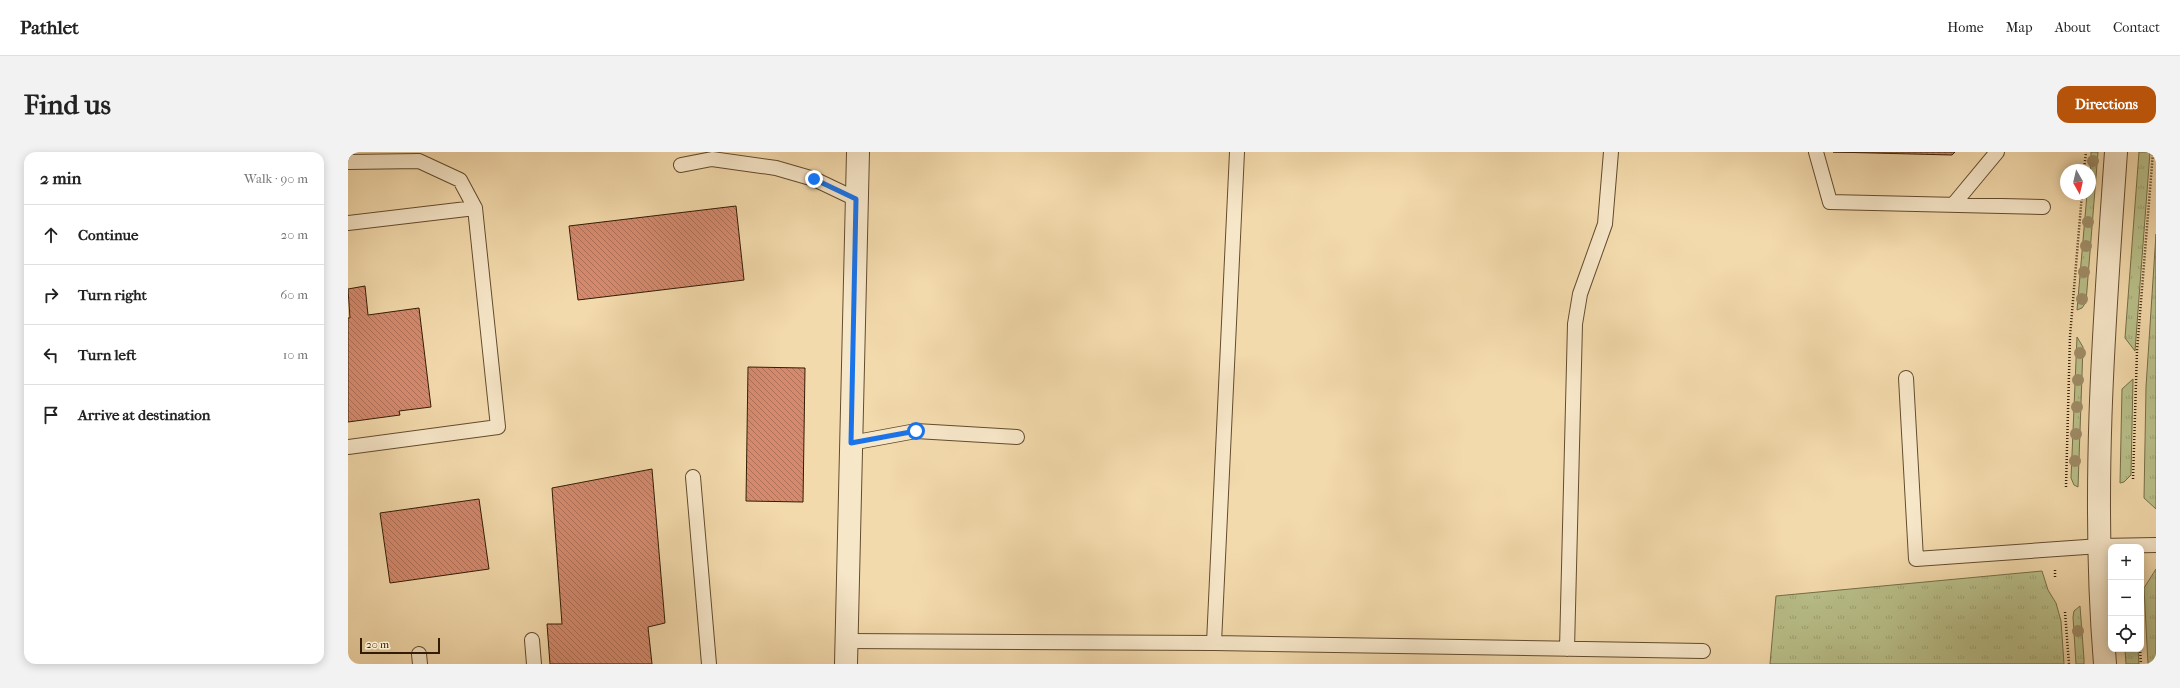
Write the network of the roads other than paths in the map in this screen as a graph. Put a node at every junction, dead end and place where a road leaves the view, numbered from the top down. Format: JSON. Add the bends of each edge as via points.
{"nodes":[{"id":1,"x":858,"y":152,"type":"edge"},
{"id":2,"x":1237,"y":152,"type":"edge"},
{"id":3,"x":1611,"y":152,"type":"edge"},
{"id":4,"x":1816,"y":152,"type":"edge"},
{"id":5,"x":1997,"y":152,"type":"edge"},
{"id":6,"x":2116,"y":152,"type":"edge"},
{"id":7,"x":348,"y":162,"type":"edge"},
{"id":8,"x":680,"y":165,"type":"dead end"},
{"id":9,"x":856,"y":199,"type":"junction"},
{"id":10,"x":1953,"y":204,"type":"junction"},
{"id":11,"x":2043,"y":207,"type":"dead end"},
{"id":12,"x":475,"y":208,"type":"junction"},
{"id":13,"x":348,"y":223,"type":"edge"},
{"id":14,"x":1906,"y":378,"type":"dead end"},
{"id":15,"x":1017,"y":437,"type":"dead end"},
{"id":16,"x":851,"y":443,"type":"junction"},
{"id":17,"x":348,"y":447,"type":"edge"},
{"id":18,"x":693,"y":477,"type":"dead end"},
{"id":19,"x":2100,"y":546,"type":"junction"},
{"id":20,"x":2156,"y":546,"type":"edge"},
{"id":21,"x":532,"y":640,"type":"dead end"},
{"id":22,"x":846,"y":641,"type":"junction"},
{"id":23,"x":1214,"y":643,"type":"junction"},
{"id":24,"x":1567,"y":649,"type":"junction"},
{"id":25,"x":1703,"y":651,"type":"dead end"},
{"id":26,"x":534,"y":664,"type":"edge"},
{"id":27,"x":708,"y":664,"type":"edge"},
{"id":28,"x":846,"y":664,"type":"edge"},
{"id":29,"x":2105,"y":664,"type":"edge"}],
"edges":[{"from":1,"to":9,"type":"street"},
{"from":2,"to":23,"type":"lane"},
{"from":3,"to":24,"type":"lane","via":[[1605,224],[1580,294],[1575,324]]},
{"from":4,"to":10,"type":"lane","via":[[1830,202]]},
{"from":5,"to":10,"type":"lane"},
{"from":6,"to":19,"type":"street","via":[[2099,448]]},
{"from":7,"to":12,"type":"lane","via":[[419,161],[460,180]]},
{"from":8,"to":9,"type":"lane","via":[[712,159],[776,168],[814,179]]},
{"from":9,"to":16,"type":"street"},
{"from":10,"to":11,"type":"lane"},
{"from":12,"to":13,"type":"lane"},
{"from":12,"to":17,"type":"lane","via":[[498,427]]},
{"from":14,"to":19,"type":"lane","via":[[1916,559]]},
{"from":15,"to":16,"type":"lane","via":[[916,431]]},
{"from":16,"to":22,"type":"street"},
{"from":18,"to":27,"type":"lane"},
{"from":19,"to":20,"type":"lane"},
{"from":19,"to":29,"type":"street"},
{"from":21,"to":26,"type":"lane"},
{"from":22,"to":23,"type":"lane"},
{"from":22,"to":28,"type":"street"},
{"from":23,"to":24,"type":"lane"},
{"from":24,"to":25,"type":"lane"}]}
